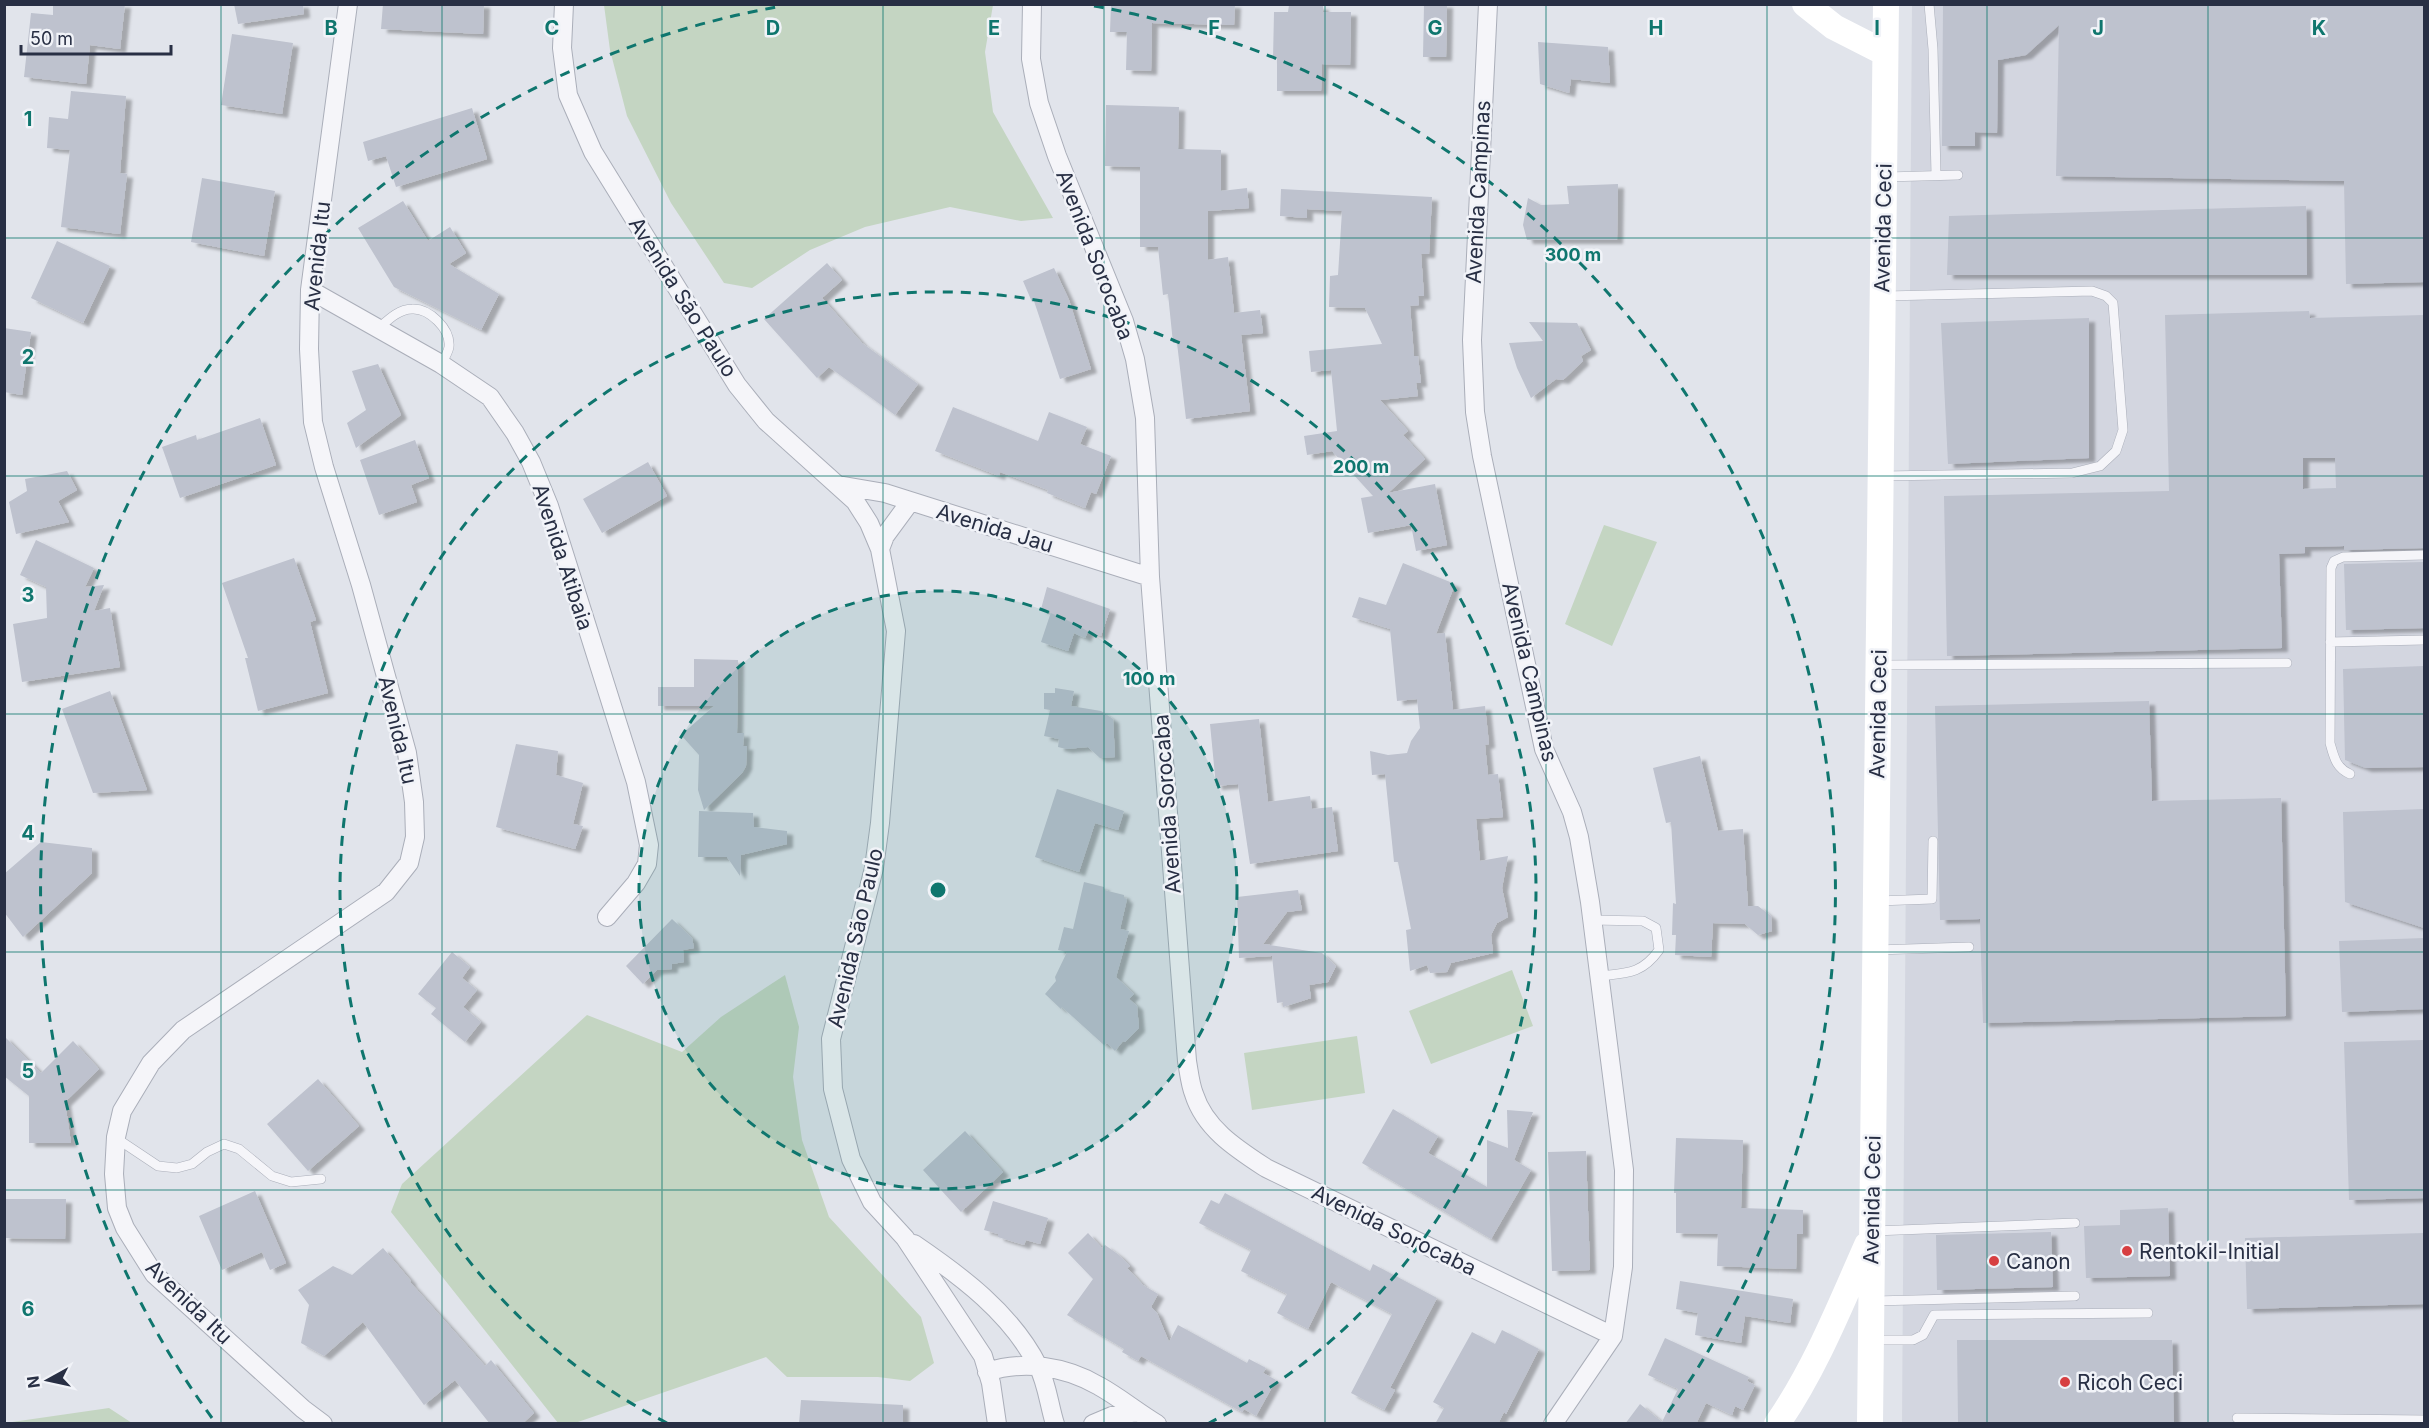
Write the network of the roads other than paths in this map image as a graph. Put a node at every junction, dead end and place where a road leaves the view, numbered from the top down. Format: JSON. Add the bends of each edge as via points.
{"nodes":[{"id":1,"x":348,"y":4,"type":"edge"},
{"id":2,"x":564,"y":4,"type":"edge"},
{"id":3,"x":1032,"y":4,"type":"edge"},
{"id":4,"x":1488,"y":4,"type":"edge"},
{"id":5,"x":1805,"y":4,"type":"edge"},
{"id":6,"x":1886,"y":4,"type":"edge"},
{"id":7,"x":1929,"y":4,"type":"edge"},
{"id":8,"x":1885,"y":53,"type":"junction"},
{"id":9,"x":1958,"y":174,"type":"dead end"},
{"id":10,"x":1935,"y":175,"type":"junction"},
{"id":11,"x":1884,"y":177,"type":"junction"},
{"id":12,"x":310,"y":290,"type":"junction"},
{"id":13,"x":1882,"y":296,"type":"junction"},
{"id":14,"x":379,"y":328,"type":"junction"},
{"id":15,"x":441,"y":364,"type":"junction"},
{"id":16,"x":1880,"y":476,"type":"junction"},
{"id":17,"x":838,"y":485,"type":"junction"},
{"id":18,"x":910,"y":502,"type":"junction"},
{"id":19,"x":880,"y":549,"type":"junction"},
{"id":20,"x":2424,"y":555,"type":"edge"},
{"id":21,"x":1150,"y":577,"type":"junction"},
{"id":22,"x":2424,"y":640,"type":"edge"},
{"id":23,"x":2330,"y":642,"type":"junction"},
{"id":24,"x":2287,"y":663,"type":"dead end"},
{"id":25,"x":1878,"y":665,"type":"junction"},
{"id":26,"x":2350,"y":774,"type":"dead end"},
{"id":27,"x":1933,"y":841,"type":"dead end"},
{"id":28,"x":1876,"y":901,"type":"junction"},
{"id":29,"x":607,"y":917,"type":"dead end"},
{"id":30,"x":1592,"y":920,"type":"junction"},
{"id":31,"x":1969,"y":947,"type":"dead end"},
{"id":32,"x":1875,"y":950,"type":"junction"},
{"id":33,"x":1599,"y":976,"type":"junction"},
{"id":34,"x":116,"y":1137,"type":"junction"},
{"id":35,"x":321,"y":1179,"type":"dead end"},
{"id":36,"x":2075,"y":1223,"type":"dead end"},
{"id":37,"x":1872,"y":1233,"type":"junction"},
{"id":38,"x":905,"y":1238,"type":"junction"},
{"id":39,"x":2075,"y":1296,"type":"dead end"},
{"id":40,"x":1871,"y":1301,"type":"junction"},
{"id":41,"x":2148,"y":1313,"type":"dead end"},
{"id":42,"x":1613,"y":1336,"type":"junction"},
{"id":43,"x":1871,"y":1340,"type":"junction"},
{"id":44,"x":1039,"y":1367,"type":"junction"},
{"id":45,"x":987,"y":1372,"type":"junction"},
{"id":46,"x":1137,"y":1412,"type":"junction"},
{"id":47,"x":2237,"y":1418,"type":"dead end"},
{"id":48,"x":2424,"y":1420,"type":"edge"},
{"id":49,"x":323,"y":1424,"type":"edge"},
{"id":50,"x":997,"y":1424,"type":"edge"},
{"id":51,"x":1055,"y":1424,"type":"edge"},
{"id":52,"x":1093,"y":1424,"type":"edge"},
{"id":53,"x":1157,"y":1424,"type":"edge"},
{"id":54,"x":1553,"y":1424,"type":"edge"},
{"id":55,"x":1777,"y":1424,"type":"edge"},
{"id":56,"x":1870,"y":1424,"type":"edge"}],
"edges":[{"from":1,"to":12,"type":"street","name":"Avenida Itu"},
{"from":2,"to":17,"type":"street","name":"Avenida São Paulo","via":[[562,48],[568,95],[593,152],[737,385],[766,421]]},
{"from":3,"to":21,"type":"street","name":"Avenida Sorocaba","via":[[1031,59],[1039,103],[1124,321],[1135,359],[1145,418]]},
{"from":4,"to":30,"type":"street","name":"Avenida Campinas","via":[[1472,340],[1475,412],[1544,749],[1572,812]]},
{"from":5,"to":8,"type":"main road","via":[[1834,27]]},
{"from":6,"to":8,"type":"main road","name":"Avenida Ceci"},
{"from":7,"to":10,"type":"lane"},
{"from":8,"to":11,"type":"main road","name":"Avenida Ceci"},
{"from":9,"to":10,"type":"lane"},
{"from":10,"to":11,"type":"lane"},
{"from":11,"to":13,"type":"main road","name":"Avenida Ceci"},
{"from":12,"to":14,"type":"street","name":"Avenida Atibaia"},
{"from":12,"to":34,"type":"street","name":"Avenida Itu","via":[[313,422],[407,753],[415,837],[409,863],[386,892],[183,1030],[151,1063],[123,1111]]},
{"from":13,"to":16,"type":"main road","name":"Avenida Ceci"},
{"from":13,"to":16,"type":"lane","via":[[2092,291],[2106,296],[2113,303],[2123,430],[2115,451],[2100,466],[2072,473]]},
{"from":14,"to":15,"type":"street","name":"Avenida Atibaia"},
{"from":14,"to":15,"type":"lane","via":[[401,312],[413,309],[433,317],[449,339],[449,349]]},
{"from":15,"to":29,"type":"street","name":"Avenida Atibaia","via":[[490,397],[531,462],[549,506],[636,782],[649,845],[647,864]]},
{"from":16,"to":25,"type":"main road","name":"Avenida Ceci"},
{"from":17,"to":18,"type":"street","name":"Avenida Jau","via":[[885,493]]},
{"from":17,"to":19,"type":"street","name":"Avenida São Paulo","via":[[860,508]]},
{"from":18,"to":19,"type":"street"},
{"from":18,"to":21,"type":"street","name":"Avenida Jau"},
{"from":19,"to":38,"type":"street","name":"Avenida São Paulo","via":[[896,631],[881,811],[874,868],[831,1039],[833,1089],[851,1159],[872,1202]]},
{"from":20,"to":23,"type":"lane","via":[[2343,557],[2334,561]]},
{"from":21,"to":42,"type":"street","name":"Avenida Sorocaba","via":[[1187,1061],[1194,1095],[1211,1125],[1266,1168]]},
{"from":22,"to":23,"type":"lane"},
{"from":23,"to":26,"type":"lane","via":[[2330,744],[2336,762]]},
{"from":24,"to":25,"type":"lane"},
{"from":25,"to":28,"type":"main road","name":"Avenida Ceci"},
{"from":27,"to":28,"type":"lane","via":[[1932,899]]},
{"from":28,"to":32,"type":"main road","name":"Avenida Ceci"},
{"from":30,"to":33,"type":"street","name":"Avenida Campinas"},
{"from":30,"to":33,"type":"lane","via":[[1643,921],[1656,928],[1659,950],[1635,972]]},
{"from":31,"to":32,"type":"lane"},
{"from":32,"to":37,"type":"main road","name":"Avenida Ceci"},
{"from":33,"to":42,"type":"street","name":"Avenida Campinas","via":[[1624,1170],[1623,1267]]},
{"from":34,"to":35,"type":"lane","via":[[158,1166],[177,1168],[192,1164],[224,1144],[239,1149],[272,1176],[291,1182]]},
{"from":34,"to":49,"type":"street","name":"Avenida Itu","via":[[117,1208],[153,1274]]},
{"from":36,"to":37,"type":"lane"},
{"from":37,"to":40,"type":"main road","name":"Avenida Ceci"},
{"from":37,"to":55,"type":"main road","via":[[1825,1340]]},
{"from":38,"to":44,"type":"street","name":"Avenida São Paulo","via":[[950,1268],[1006,1318]]},
{"from":38,"to":45,"type":"street","name":"Avenida São Paulo","via":[[983,1356]]},
{"from":39,"to":40,"type":"lane"},
{"from":40,"to":43,"type":"main road","name":"Avenida Ceci"},
{"from":41,"to":43,"type":"lane","via":[[1934,1315],[1923,1335],[1913,1340]]},
{"from":42,"to":54,"type":"street","name":"Avenida Campinas"},
{"from":43,"to":56,"type":"main road","name":"Avenida Ceci"},
{"from":44,"to":45,"type":"street","via":[[1019,1365]]},
{"from":44,"to":46,"type":"street","via":[[1084,1379]]},
{"from":44,"to":51,"type":"street","name":"Avenida São Paulo"},
{"from":45,"to":50,"type":"street","name":"Avenida São Paulo"},
{"from":46,"to":52,"type":"street"},
{"from":46,"to":53,"type":"street"},
{"from":47,"to":48,"type":"lane"}]}
